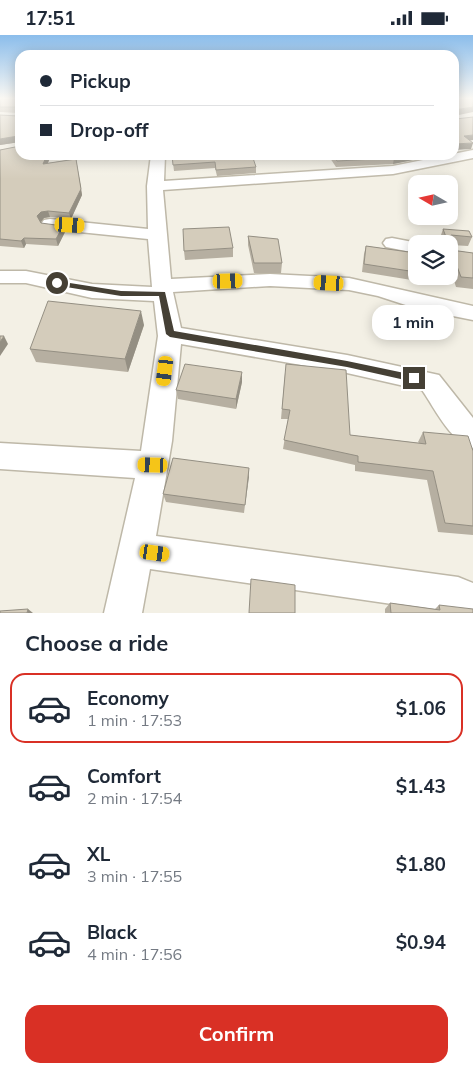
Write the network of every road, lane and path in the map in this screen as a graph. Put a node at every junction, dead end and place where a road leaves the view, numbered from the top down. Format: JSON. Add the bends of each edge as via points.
{"nodes":[{"id":1,"x":473,"y":154,"type":"edge"},
{"id":2,"x":459,"y":157,"type":"edge"},
{"id":3,"x":158,"y":160,"type":"edge"},
{"id":4,"x":441,"y":160,"type":"edge"},
{"id":5,"x":155,"y":186,"type":"junction"},
{"id":6,"x":50,"y":224,"type":"edge"},
{"id":7,"x":158,"y":235,"type":"junction"},
{"id":8,"x":392,"y":243,"type":"dead end"},
{"id":9,"x":408,"y":246,"type":"edge"},
{"id":10,"x":0,"y":277,"type":"edge"},
{"id":11,"x":162,"y":290,"type":"junction"},
{"id":12,"x":473,"y":313,"type":"edge"},
{"id":13,"x":170,"y":334,"type":"junction"},
{"id":14,"x":473,"y":435,"type":"edge"},
{"id":15,"x":0,"y":456,"type":"edge"},
{"id":16,"x":153,"y":465,"type":"junction"},
{"id":17,"x":136,"y":550,"type":"junction"},
{"id":18,"x":473,"y":603,"type":"edge"},
{"id":19,"x":123,"y":613,"type":"edge"}],
"edges":[{"from":1,"to":2,"type":"street"},
{"from":3,"to":5,"type":"street"},
{"from":4,"to":5,"type":"street","via":[[393,169]]},
{"from":5,"to":7,"type":"street"},
{"from":6,"to":7,"type":"street"},
{"from":7,"to":11,"type":"street"},
{"from":8,"to":9,"type":"street"},
{"from":10,"to":11,"type":"street","via":[[18,275],[69,287],[121,294]]},
{"from":11,"to":12,"type":"street","via":[[270,280],[349,284]]},
{"from":11,"to":13,"type":"street"},
{"from":13,"to":14,"type":"street","via":[[347,364],[430,382],[459,422]]},
{"from":13,"to":16,"type":"street"},
{"from":15,"to":16,"type":"street"},
{"from":16,"to":17,"type":"street"},
{"from":17,"to":18,"type":"street","via":[[458,595]]},
{"from":17,"to":19,"type":"street"}]}
